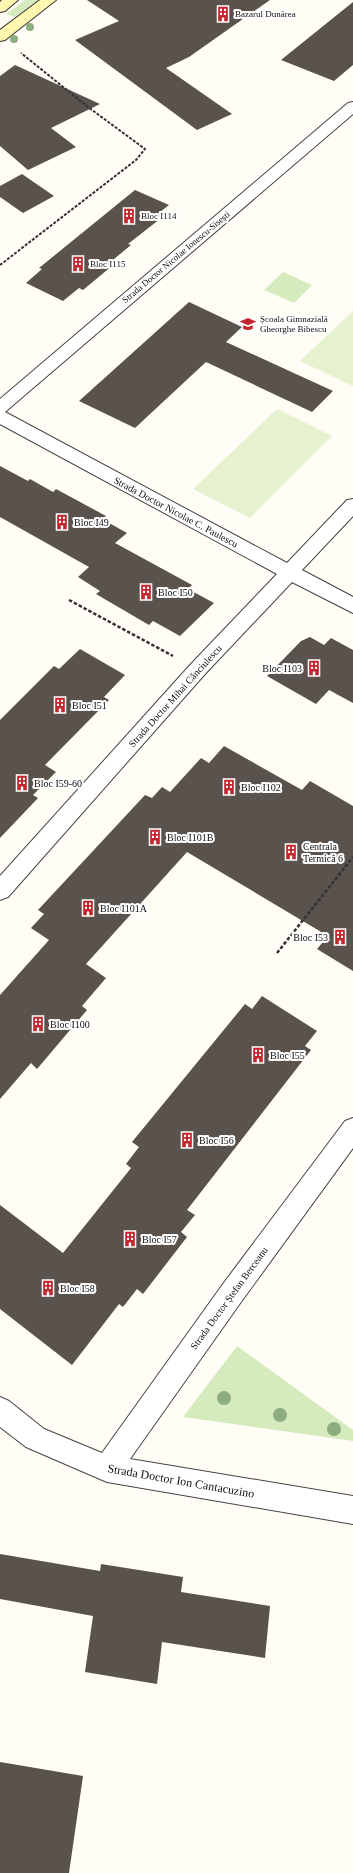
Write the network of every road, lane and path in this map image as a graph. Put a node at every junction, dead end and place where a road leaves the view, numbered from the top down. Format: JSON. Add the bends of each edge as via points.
{"nodes":[{"id":1,"x":11,"y":0,"type":"edge"},
{"id":2,"x":49,"y":0,"type":"edge"},
{"id":3,"x":0,"y":8,"type":"edge"},
{"id":4,"x":3,"y":31,"type":"edge"},
{"id":5,"x":18,"y":50,"type":"dead end"},
{"id":6,"x":353,"y":106,"type":"edge"},
{"id":7,"x":0,"y":265,"type":"edge"},
{"id":8,"x":0,"y":408,"type":"edge"},
{"id":9,"x":0,"y":417,"type":"edge"},
{"id":10,"x":353,"y":505,"type":"edge"},
{"id":11,"x":288,"y":573,"type":"junction"},
{"id":12,"x":69,"y":600,"type":"dead end"},
{"id":13,"x":353,"y":606,"type":"edge"},
{"id":14,"x":198,"y":669,"type":"junction"},
{"id":15,"x":353,"y":857,"type":"edge"},
{"id":16,"x":0,"y":891,"type":"edge"},
{"id":17,"x":277,"y":953,"type":"dead end"},
{"id":18,"x":353,"y":1129,"type":"edge"},
{"id":19,"x":0,"y":1410,"type":"edge"},
{"id":20,"x":107,"y":1469,"type":"junction"},
{"id":21,"x":353,"y":1510,"type":"edge"}],
"edges":[{"from":1,"to":3,"type":"main road"},
{"from":2,"to":4,"type":"main road"},
{"from":5,"to":7,"type":"path","via":[[145,149],[136,160]]},
{"from":6,"to":8,"type":"street","name":"Strada Doctor Nicolae Ionescu-Sisești"},
{"from":9,"to":11,"type":"street","name":"Strada Doctor Nicolae C. Paulescu"},
{"from":10,"to":11,"type":"street","name":"Strada Doctor Mihai Cănciulescu"},
{"from":11,"to":13,"type":"street","name":"Strada Doctor Nicolae C. Paulescu"},
{"from":11,"to":14,"type":"street","name":"Strada Doctor Mihai Cănciulescu"},
{"from":12,"to":14,"type":"path"},
{"from":14,"to":16,"type":"street","name":"Strada Doctor Mihai Cănciulescu"},
{"from":15,"to":17,"type":"path"},
{"from":18,"to":20,"type":"street","name":"Strada Doctor Ștefan Berceanu"},
{"from":19,"to":20,"type":"street","name":"Strada Doctor Ion Cantacuzino","via":[[35,1438]]},
{"from":20,"to":21,"type":"street","name":"Strada Doctor Ion Cantacuzino"}]}
